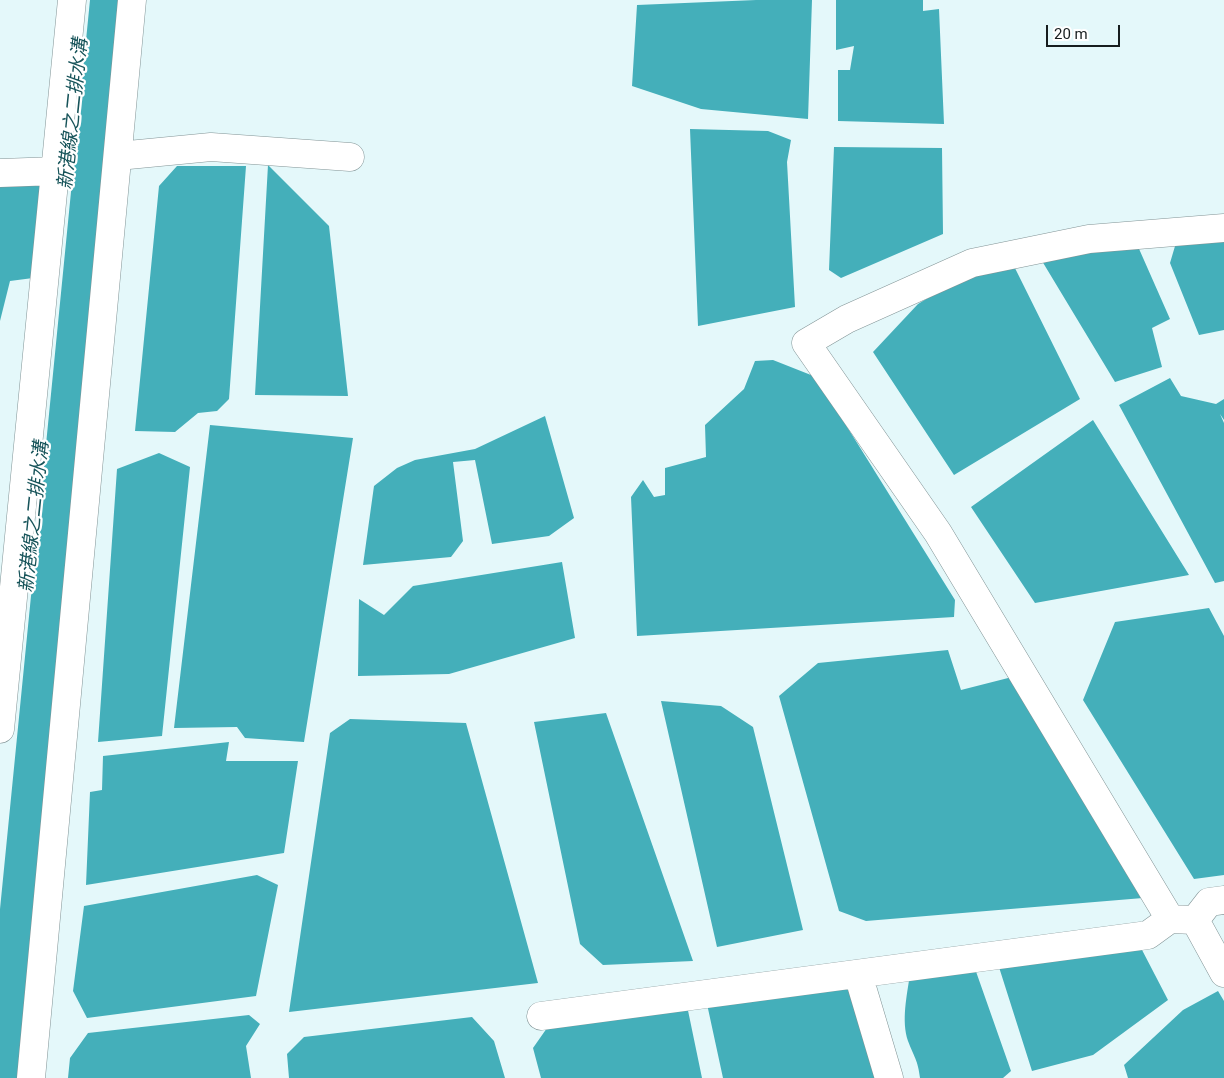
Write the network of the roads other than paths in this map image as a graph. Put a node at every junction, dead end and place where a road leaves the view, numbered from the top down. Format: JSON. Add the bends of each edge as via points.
{"nodes":[{"id":1,"x":72,"y":0,"type":"edge"},
{"id":2,"x":132,"y":0,"type":"edge"},
{"id":3,"x":118,"y":156,"type":"junction"},
{"id":4,"x":350,"y":157,"type":"dead end"},
{"id":5,"x":56,"y":171,"type":"junction"},
{"id":6,"x":0,"y":173,"type":"edge"},
{"id":7,"x":1224,"y":228,"type":"edge"},
{"id":8,"x":0,"y":729,"type":"edge"},
{"id":9,"x":1224,"y":900,"type":"edge"},
{"id":10,"x":1182,"y":919,"type":"junction"},
{"id":11,"x":1224,"y":972,"type":"edge"},
{"id":12,"x":858,"y":974,"type":"junction"},
{"id":13,"x":541,"y":1016,"type":"dead end"},
{"id":14,"x":31,"y":1078,"type":"edge"},
{"id":15,"x":889,"y":1078,"type":"edge"}],
"edges":[{"from":1,"to":5,"type":"lane"},
{"from":2,"to":3,"type":"lane"},
{"from":3,"to":4,"type":"lane","via":[[211,147]]},
{"from":3,"to":14,"type":"lane"},
{"from":5,"to":6,"type":"lane"},
{"from":5,"to":8,"type":"lane"},
{"from":7,"to":10,"type":"lane","via":[[1089,239],[972,263],[847,319],[806,343],[938,534]]},
{"from":9,"to":10,"type":"lane","via":[[1209,902]]},
{"from":10,"to":11,"type":"lane"},
{"from":10,"to":12,"type":"lane","via":[[1148,935]]},
{"from":12,"to":13,"type":"lane"},
{"from":12,"to":15,"type":"lane"}]}
